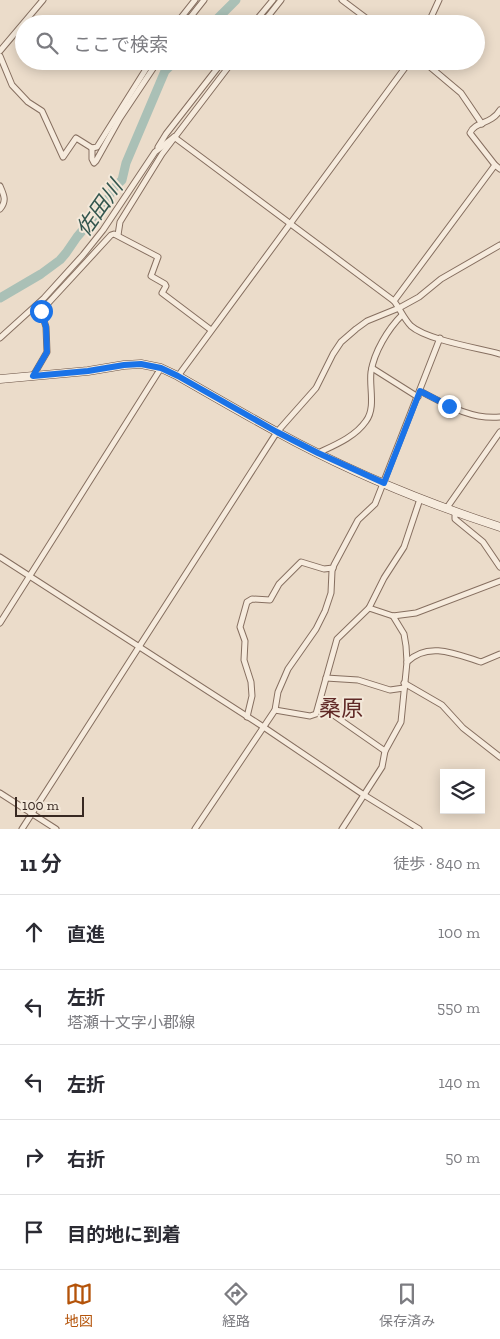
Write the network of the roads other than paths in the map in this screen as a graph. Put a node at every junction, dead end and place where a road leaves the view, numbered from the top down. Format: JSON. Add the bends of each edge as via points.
{"nodes":[{"id":1,"x":43,"y":0,"type":"edge"},
{"id":2,"x":195,"y":0,"type":"edge"},
{"id":3,"x":204,"y":0,"type":"edge"},
{"id":4,"x":273,"y":0,"type":"edge"},
{"id":5,"x":281,"y":0,"type":"edge"},
{"id":6,"x":342,"y":0,"type":"edge"},
{"id":7,"x":439,"y":0,"type":"edge"},
{"id":8,"x":30,"y":15,"type":"edge"},
{"id":9,"x":183,"y":15,"type":"edge"},
{"id":10,"x":192,"y":15,"type":"edge"},
{"id":11,"x":260,"y":15,"type":"edge"},
{"id":12,"x":269,"y":15,"type":"edge"},
{"id":13,"x":362,"y":15,"type":"edge"},
{"id":14,"x":432,"y":15,"type":"edge"},
{"id":15,"x":15,"y":33,"type":"edge"},
{"id":16,"x":0,"y":51,"type":"edge"},
{"id":17,"x":0,"y":56,"type":"edge"},
{"id":18,"x":145,"y":70,"type":"edge"},
{"id":19,"x":152,"y":70,"type":"edge"},
{"id":20,"x":216,"y":70,"type":"edge"},
{"id":21,"x":225,"y":70,"type":"edge"},
{"id":22,"x":403,"y":70,"type":"edge"},
{"id":23,"x":434,"y":70,"type":"edge"},
{"id":24,"x":500,"y":110,"type":"edge"},
{"id":25,"x":482,"y":124,"type":"junction"},
{"id":26,"x":174,"y":137,"type":"junction"},
{"id":27,"x":92,"y":148,"type":"junction"},
{"id":28,"x":155,"y":152,"type":"junction"},
{"id":29,"x":498,"y":167,"type":"edge"},
{"id":30,"x":0,"y":186,"type":"edge"},
{"id":31,"x":0,"y":209,"type":"edge"},
{"id":32,"x":291,"y":223,"type":"junction"},
{"id":33,"x":118,"y":235,"type":"junction"},
{"id":34,"x":500,"y":245,"type":"edge"},
{"id":35,"x":394,"y":301,"type":"junction"},
{"id":36,"x":398,"y":308,"type":"junction"},
{"id":37,"x":402,"y":315,"type":"junction"},
{"id":38,"x":211,"y":330,"type":"junction"},
{"id":39,"x":0,"y":338,"type":"edge"},
{"id":40,"x":440,"y":338,"type":"junction"},
{"id":41,"x":500,"y":354,"type":"edge"},
{"id":42,"x":161,"y":368,"type":"junction"},
{"id":43,"x":372,"y":368,"type":"junction"},
{"id":44,"x":33,"y":376,"type":"junction"},
{"id":45,"x":178,"y":376,"type":"junction"},
{"id":46,"x":1,"y":381,"type":"edge"},
{"id":47,"x":420,"y":391,"type":"junction"},
{"id":48,"x":418,"y":397,"type":"junction"},
{"id":49,"x":500,"y":417,"type":"edge"},
{"id":50,"x":277,"y":432,"type":"junction"},
{"id":51,"x":500,"y":432,"type":"edge"},
{"id":52,"x":318,"y":453,"type":"junction"},
{"id":53,"x":384,"y":483,"type":"junction"},
{"id":54,"x":420,"y":499,"type":"junction"},
{"id":55,"x":446,"y":509,"type":"junction"},
{"id":56,"x":455,"y":512,"type":"junction"},
{"id":57,"x":500,"y":527,"type":"edge"},
{"id":58,"x":0,"y":556,"type":"edge"},
{"id":59,"x":500,"y":567,"type":"edge"},
{"id":60,"x":333,"y":568,"type":"junction"},
{"id":61,"x":30,"y":576,"type":"junction"},
{"id":62,"x":500,"y":581,"type":"edge"},
{"id":63,"x":369,"y":608,"type":"junction"},
{"id":64,"x":393,"y":616,"type":"junction"},
{"id":65,"x":0,"y":623,"type":"edge"},
{"id":66,"x":139,"y":647,"type":"junction"},
{"id":67,"x":500,"y":654,"type":"edge"},
{"id":68,"x":407,"y":662,"type":"junction"},
{"id":69,"x":326,"y":678,"type":"junction"},
{"id":70,"x":404,"y":686,"type":"junction"},
{"id":71,"x":319,"y":705,"type":"junction"},
{"id":72,"x":275,"y":710,"type":"junction"},
{"id":73,"x":247,"y":717,"type":"junction"},
{"id":74,"x":262,"y":726,"type":"junction"},
{"id":75,"x":385,"y":751,"type":"junction"},
{"id":76,"x":500,"y":757,"type":"edge"},
{"id":77,"x":0,"y":793,"type":"edge"},
{"id":78,"x":364,"y":795,"type":"junction"},
{"id":79,"x":32,"y":814,"type":"junction"},
{"id":80,"x":22,"y":829,"type":"edge"},
{"id":81,"x":56,"y":829,"type":"edge"},
{"id":82,"x":195,"y":829,"type":"edge"},
{"id":83,"x":342,"y":829,"type":"edge"},
{"id":84,"x":419,"y":829,"type":"edge"}],
"edges":[{"from":1,"to":8,"type":"street"},
{"from":2,"to":9,"type":"street"},
{"from":3,"to":10,"type":"street"},
{"from":4,"to":11,"type":"street"},
{"from":5,"to":12,"type":"street"},
{"from":6,"to":13,"type":"street"},
{"from":7,"to":14,"type":"street"},
{"from":15,"to":16,"type":"street"},
{"from":17,"to":27,"type":"street","via":[[12,85],[42,112],[62,157],[76,138]]},
{"from":18,"to":27,"type":"street","via":[[96,147]]},
{"from":19,"to":27,"type":"street","via":[[94,163]]},
{"from":20,"to":28,"type":"street"},
{"from":21,"to":26,"type":"street"},
{"from":22,"to":32,"type":"street"},
{"from":23,"to":25,"type":"street","via":[[461,93]]},
{"from":24,"to":25,"type":"street","via":[[494,119]]},
{"from":25,"to":29,"type":"street","via":[[472,129],[470,134]]},
{"from":26,"to":28,"type":"street"},
{"from":26,"to":32,"type":"street"},
{"from":26,"to":33,"type":"street","via":[[120,222]]},
{"from":28,"to":39,"type":"street","via":[[83,255],[44,298]]},
{"from":29,"to":35,"type":"street"},
{"from":30,"to":31,"type":"street","via":[[5,201]]},
{"from":32,"to":35,"type":"street"},
{"from":32,"to":38,"type":"street"},
{"from":33,"to":38,"type":"street","via":[[158,257],[151,276],[166,284],[162,294]]},
{"from":33,"to":44,"type":"street","via":[[112,235],[41,311],[46,327],[47,352]]},
{"from":34,"to":36,"type":"street"},
{"from":35,"to":36,"type":"street"},
{"from":36,"to":37,"type":"street"},
{"from":36,"to":50,"type":"street","via":[[367,322],[342,342],[316,388]]},
{"from":37,"to":40,"type":"street","via":[[415,329]]},
{"from":37,"to":43,"type":"street","via":[[390,329]]},
{"from":38,"to":45,"type":"street"},
{"from":40,"to":41,"type":"street"},
{"from":40,"to":47,"type":"street"},
{"from":42,"to":44,"type":"main road","via":[[124,365]]},
{"from":42,"to":45,"type":"main road"},
{"from":42,"to":61,"type":"street"},
{"from":43,"to":48,"type":"street"},
{"from":43,"to":52,"type":"street","via":[[372,406],[366,421],[339,443]]},
{"from":44,"to":46,"type":"main road"},
{"from":45,"to":50,"type":"main road"},
{"from":47,"to":48,"type":"street"},
{"from":47,"to":49,"type":"street","via":[[473,415]]},
{"from":48,"to":53,"type":"street"},
{"from":50,"to":52,"type":"main road"},
{"from":50,"to":66,"type":"street"},
{"from":51,"to":55,"type":"street"},
{"from":52,"to":53,"type":"main road"},
{"from":53,"to":54,"type":"main road"},
{"from":53,"to":60,"type":"street","via":[[375,504],[352,528]]},
{"from":54,"to":55,"type":"main road"},
{"from":54,"to":63,"type":"street","via":[[404,547]]},
{"from":55,"to":56,"type":"main road"},
{"from":56,"to":57,"type":"main road"},
{"from":56,"to":59,"type":"street","via":[[455,519],[483,542]]},
{"from":58,"to":61,"type":"street"},
{"from":60,"to":72,"type":"street","via":[[332,588],[325,611],[288,669],[278,692]]},
{"from":60,"to":73,"type":"street","via":[[324,570],[301,562],[279,584],[270,600],[252,599],[247,602],[240,627],[246,641],[244,660],[252,682]]},
{"from":61,"to":65,"type":"street"},
{"from":61,"to":66,"type":"street"},
{"from":62,"to":64,"type":"street","via":[[416,613]]},
{"from":63,"to":64,"type":"street"},
{"from":63,"to":69,"type":"street","via":[[337,639]]},
{"from":64,"to":68,"type":"street","via":[[404,634]]},
{"from":66,"to":73,"type":"street"},
{"from":66,"to":79,"type":"street"},
{"from":67,"to":68,"type":"street","via":[[481,662],[435,650],[418,654]]},
{"from":68,"to":70,"type":"street"},
{"from":69,"to":70,"type":"street","via":[[358,680],[390,690]]},
{"from":69,"to":71,"type":"street"},
{"from":70,"to":75,"type":"street","via":[[401,722]]},
{"from":70,"to":76,"type":"street","via":[[442,705]]},
{"from":71,"to":72,"type":"street","via":[[316,714],[310,716]]},
{"from":71,"to":75,"type":"street"},
{"from":72,"to":74,"type":"street"},
{"from":73,"to":74,"type":"street"},
{"from":74,"to":78,"type":"street"},
{"from":74,"to":82,"type":"street"},
{"from":75,"to":78,"type":"street","via":[[382,767]]},
{"from":77,"to":79,"type":"street"},
{"from":78,"to":83,"type":"street"},
{"from":78,"to":84,"type":"street"},
{"from":79,"to":80,"type":"street"},
{"from":79,"to":81,"type":"street"}]}
